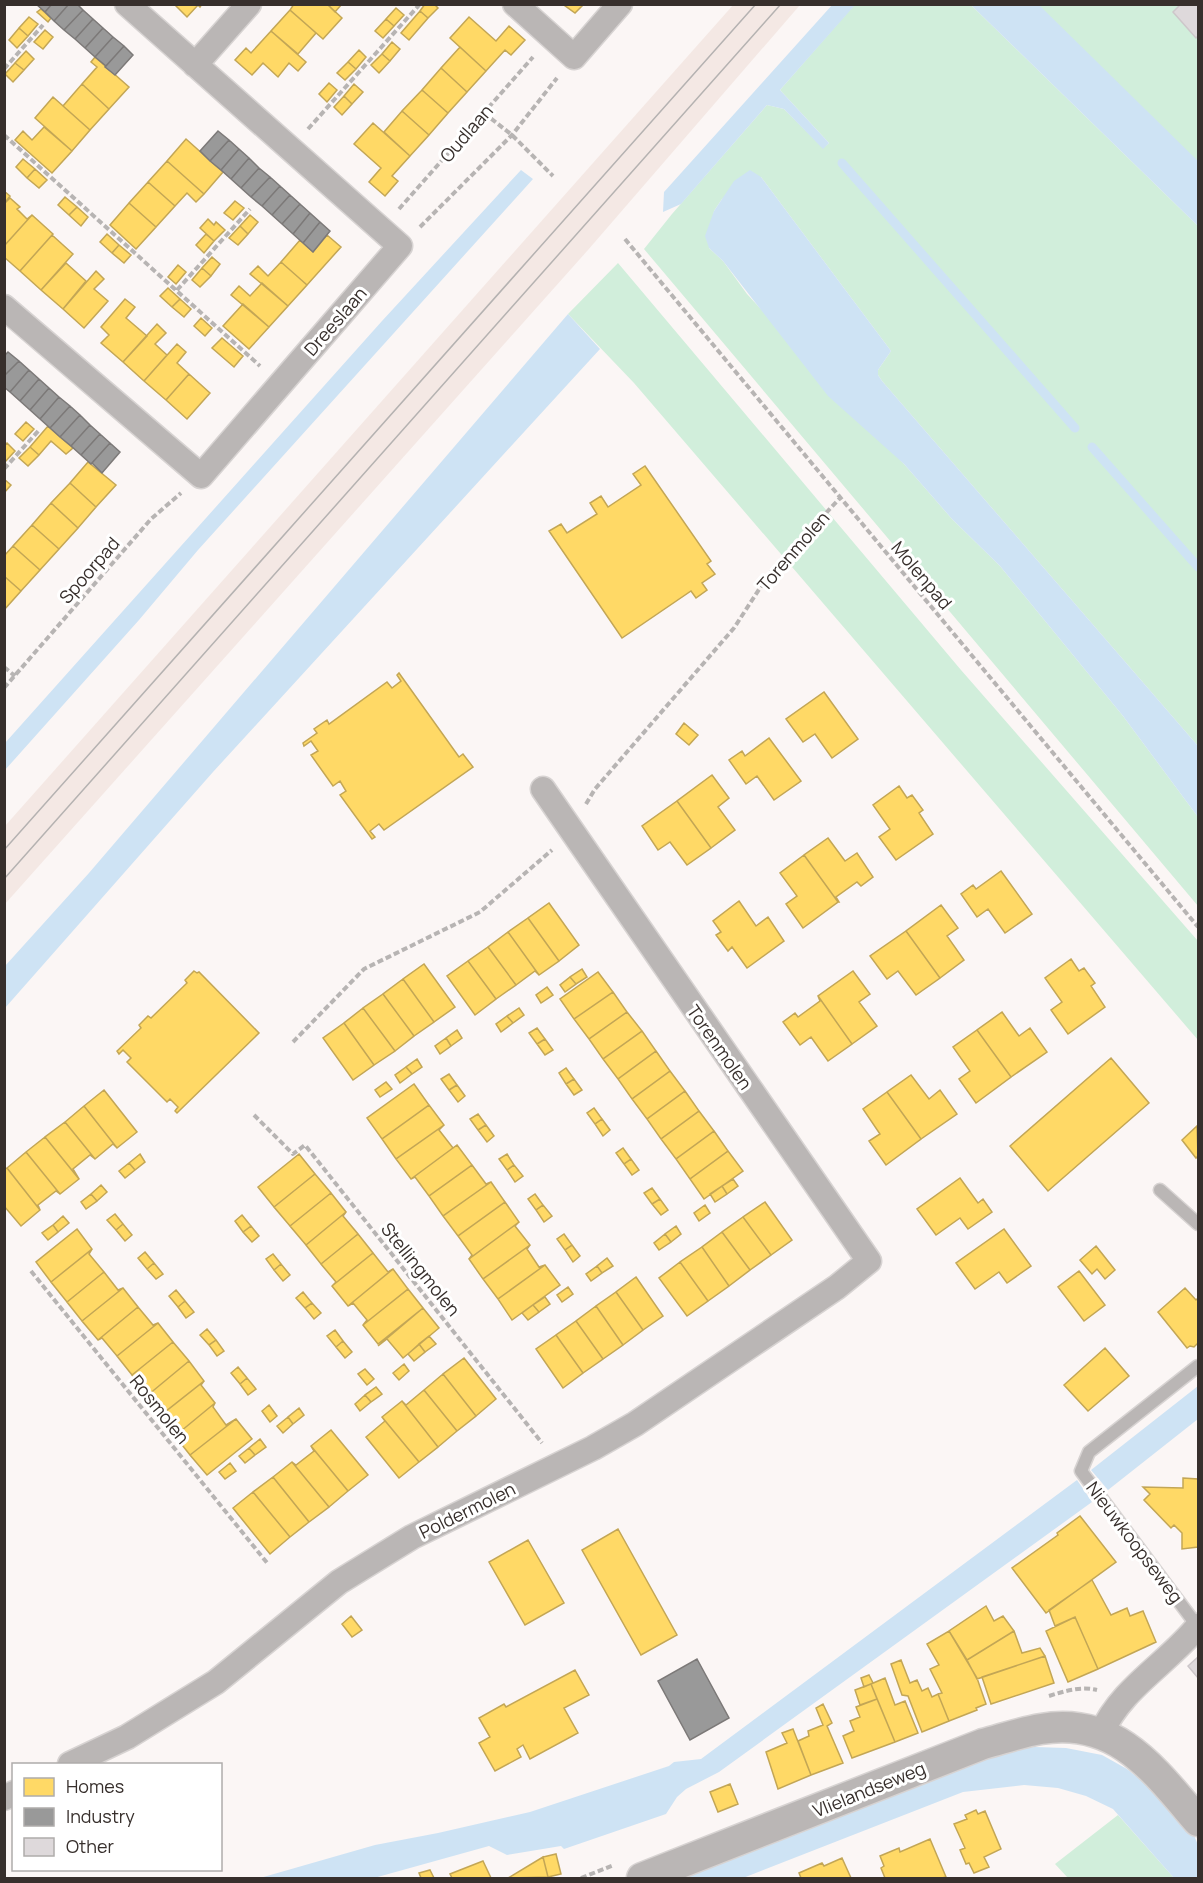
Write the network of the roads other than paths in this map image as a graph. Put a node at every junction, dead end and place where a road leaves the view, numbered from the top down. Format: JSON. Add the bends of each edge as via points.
{"nodes":[{"id":1,"x":127,"y":4,"type":"edge"},
{"id":2,"x":249,"y":4,"type":"edge"},
{"id":3,"x":515,"y":4,"type":"edge"},
{"id":4,"x":620,"y":4,"type":"edge"},
{"id":5,"x":195,"y":65,"type":"junction"},
{"id":6,"x":4,"y":307,"type":"edge"},
{"id":7,"x":543,"y":789,"type":"dead end"},
{"id":8,"x":1160,"y":1190,"type":"dead end"},
{"id":9,"x":1198,"y":1224,"type":"edge"},
{"id":10,"x":869,"y":1261,"type":"joint"},
{"id":11,"x":1198,"y":1366,"type":"edge"},
{"id":12,"x":1198,"y":1626,"type":"edge"},
{"id":13,"x":1101,"y":1734,"type":"junction"},
{"id":14,"x":72,"y":1763,"type":"edge"},
{"id":15,"x":1198,"y":1821,"type":"edge"},
{"id":16,"x":642,"y":1878,"type":"edge"}],
"edges":[{"from":1,"to":5,"type":"street"},
{"from":2,"to":5,"type":"street"},
{"from":3,"to":4,"type":"street","via":[[574,57]]},
{"from":5,"to":6,"type":"street","name":"Dreeslaan","via":[[400,246],[201,476]]},
{"from":7,"to":10,"type":"street","name":"Torenmolen"},
{"from":8,"to":9,"type":"lane"},
{"from":10,"to":14,"type":"street","name":"Poldermolen","via":[[837,1287],[634,1424],[403,1543],[339,1582],[208,1687],[127,1737]]},
{"from":11,"to":12,"type":"lane","name":"Nieuwkoopseweg","via":[[1089,1452],[1081,1471]]},
{"from":12,"to":13,"type":"street","name":"Nieuwkoopseweg","via":[[1183,1645],[1122,1699]]},
{"from":13,"to":15,"type":"street","name":"Vlielandseweg","via":[[1125,1745],[1153,1770]]},
{"from":13,"to":16,"type":"street","name":"Vlielandseweg","via":[[1075,1728],[1041,1729],[983,1744]]}]}
